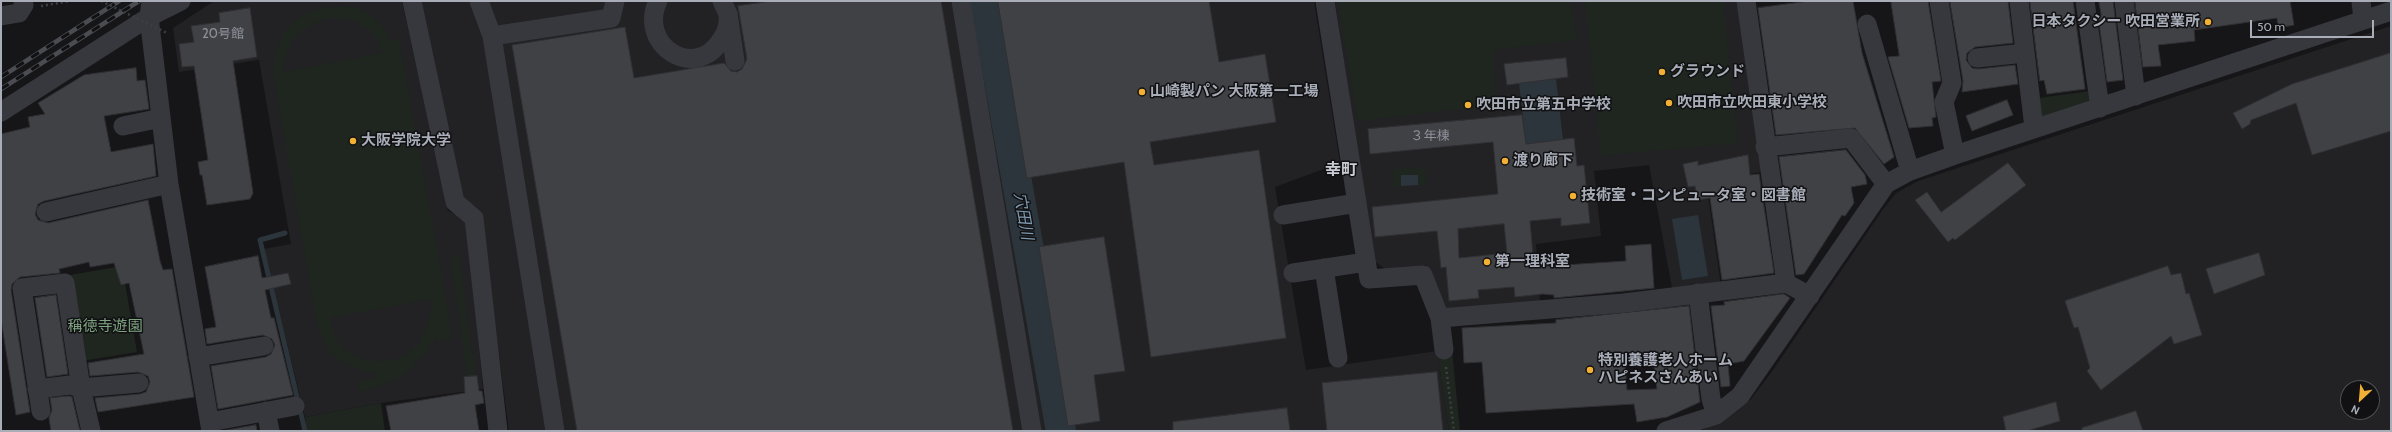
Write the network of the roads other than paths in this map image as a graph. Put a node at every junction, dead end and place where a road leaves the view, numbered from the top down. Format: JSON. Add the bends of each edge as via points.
{"nodes":[{"id":1,"x":181,"y":1,"type":"edge"},
{"id":2,"x":412,"y":1,"type":"edge"},
{"id":3,"x":479,"y":1,"type":"edge"},
{"id":4,"x":615,"y":1,"type":"edge"},
{"id":5,"x":659,"y":1,"type":"edge"},
{"id":6,"x":724,"y":1,"type":"edge"},
{"id":7,"x":961,"y":1,"type":"edge"},
{"id":8,"x":1325,"y":1,"type":"edge"},
{"id":9,"x":1746,"y":1,"type":"edge"},
{"id":10,"x":1939,"y":1,"type":"edge"},
{"id":11,"x":2019,"y":1,"type":"edge"},
{"id":12,"x":2085,"y":1,"type":"edge"},
{"id":13,"x":2124,"y":1,"type":"edge"},
{"id":14,"x":2362,"y":1,"type":"edge"},
{"id":15,"x":30,"y":4,"type":"edge"},
{"id":16,"x":150,"y":9,"type":"edge"},
{"id":17,"x":2391,"y":11,"type":"edge"},
{"id":18,"x":1,"y":16,"type":"edge"},
{"id":19,"x":2363,"y":20,"type":"junction"},
{"id":20,"x":1867,"y":24,"type":"dead end"},
{"id":21,"x":492,"y":36,"type":"junction"},
{"id":22,"x":2025,"y":53,"type":"junction"},
{"id":23,"x":1977,"y":58,"type":"dead end"},
{"id":24,"x":735,"y":61,"type":"dead end"},
{"id":25,"x":2136,"y":96,"type":"junction"},
{"id":26,"x":2100,"y":108,"type":"junction"},
{"id":27,"x":1,"y":112,"type":"edge"},
{"id":28,"x":162,"y":118,"type":"junction"},
{"id":29,"x":123,"y":126,"type":"dead end"},
{"id":30,"x":2034,"y":128,"type":"junction"},
{"id":31,"x":1765,"y":147,"type":"junction"},
{"id":32,"x":1955,"y":155,"type":"junction"},
{"id":33,"x":1910,"y":171,"type":"junction"},
{"id":34,"x":169,"y":184,"type":"junction"},
{"id":35,"x":1886,"y":184,"type":"junction"},
{"id":36,"x":1357,"y":203,"type":"junction"},
{"id":37,"x":46,"y":212,"type":"dead end"},
{"id":38,"x":1283,"y":215,"type":"dead end"},
{"id":39,"x":1366,"y":262,"type":"junction"},
{"id":40,"x":1324,"y":268,"type":"junction"},
{"id":41,"x":1293,"y":273,"type":"dead end"},
{"id":42,"x":1786,"y":283,"type":"junction"},
{"id":43,"x":1698,"y":294,"type":"junction"},
{"id":44,"x":1810,"y":296,"type":"junction"},
{"id":45,"x":1440,"y":318,"type":"junction"},
{"id":46,"x":264,"y":346,"type":"dead end"},
{"id":47,"x":1444,"y":350,"type":"road end"},
{"id":48,"x":198,"y":357,"type":"junction"},
{"id":49,"x":1338,"y":358,"type":"dead end"},
{"id":50,"x":139,"y":383,"type":"dead end"},
{"id":51,"x":81,"y":388,"type":"junction"},
{"id":52,"x":37,"y":389,"type":"junction"},
{"id":53,"x":295,"y":406,"type":"dead end"},
{"id":54,"x":41,"y":411,"type":"dead end"},
{"id":55,"x":266,"y":411,"type":"junction"},
{"id":56,"x":1716,"y":415,"type":"junction"},
{"id":57,"x":211,"y":427,"type":"edge"},
{"id":58,"x":91,"y":431,"type":"edge"},
{"id":59,"x":270,"y":431,"type":"edge"},
{"id":60,"x":498,"y":431,"type":"edge"},
{"id":61,"x":555,"y":431,"type":"edge"},
{"id":62,"x":1032,"y":431,"type":"edge"},
{"id":63,"x":1666,"y":431,"type":"edge"}],
"edges":[{"from":1,"to":16,"type":"street"},
{"from":2,"to":60,"type":"street","via":[[455,202],[474,218]]},
{"from":3,"to":21,"type":"street"},
{"from":4,"to":21,"type":"street","via":[[611,18]]},
{"from":5,"to":6,"type":"street","bridge":true,"via":[[653,24],[658,39],[672,54],[690,59],[706,56],[722,41],[729,21]]},
{"from":6,"to":24,"type":"street","bridge":true},
{"from":7,"to":62,"type":"street"},
{"from":8,"to":36,"type":"street"},
{"from":9,"to":31,"type":"street"},
{"from":10,"to":32,"type":"street","via":[[1952,83],[1944,102]]},
{"from":11,"to":22,"type":"street"},
{"from":12,"to":26,"type":"street"},
{"from":13,"to":25,"type":"street"},
{"from":14,"to":19,"type":"street"},
{"from":15,"to":18,"type":"street","via":[[24,5],[19,13]]},
{"from":16,"to":27,"type":"street"},
{"from":16,"to":28,"type":"street"},
{"from":17,"to":19,"type":"street"},
{"from":19,"to":25,"type":"street"},
{"from":20,"to":33,"type":"street"},
{"from":21,"to":61,"type":"street"},
{"from":22,"to":23,"type":"street"},
{"from":22,"to":30,"type":"street"},
{"from":25,"to":26,"type":"street"},
{"from":26,"to":30,"type":"street"},
{"from":28,"to":29,"type":"street"},
{"from":28,"to":34,"type":"street"},
{"from":30,"to":32,"type":"street"},
{"from":31,"to":35,"type":"street","via":[[1851,138]]},
{"from":31,"to":42,"type":"street"},
{"from":32,"to":33,"type":"street"},
{"from":33,"to":35,"type":"street"},
{"from":34,"to":37,"type":"street"},
{"from":34,"to":48,"type":"street"},
{"from":35,"to":44,"type":"street"},
{"from":36,"to":38,"type":"street"},
{"from":36,"to":39,"type":"street"},
{"from":39,"to":40,"type":"street"},
{"from":39,"to":45,"type":"street","via":[[1369,279],[1423,276]]},
{"from":40,"to":41,"type":"street"},
{"from":40,"to":49,"type":"street"},
{"from":42,"to":43,"type":"street"},
{"from":42,"to":44,"type":"street"},
{"from":43,"to":45,"type":"street","via":[[1624,303]]},
{"from":43,"to":56,"type":"street","via":[[1711,399]]},
{"from":44,"to":56,"type":"street","via":[[1740,396]]},
{"from":45,"to":47,"type":"street"},
{"from":46,"to":48,"type":"street"},
{"from":48,"to":57,"type":"street"},
{"from":50,"to":51,"type":"street"},
{"from":51,"to":52,"type":"street","via":[[70,385]]},
{"from":51,"to":52,"type":"street","via":[[65,283],[22,288]]},
{"from":51,"to":58,"type":"street"},
{"from":52,"to":54,"type":"street"},
{"from":53,"to":55,"type":"street"},
{"from":55,"to":57,"type":"street"},
{"from":55,"to":59,"type":"street"},
{"from":56,"to":63,"type":"street"}]}
